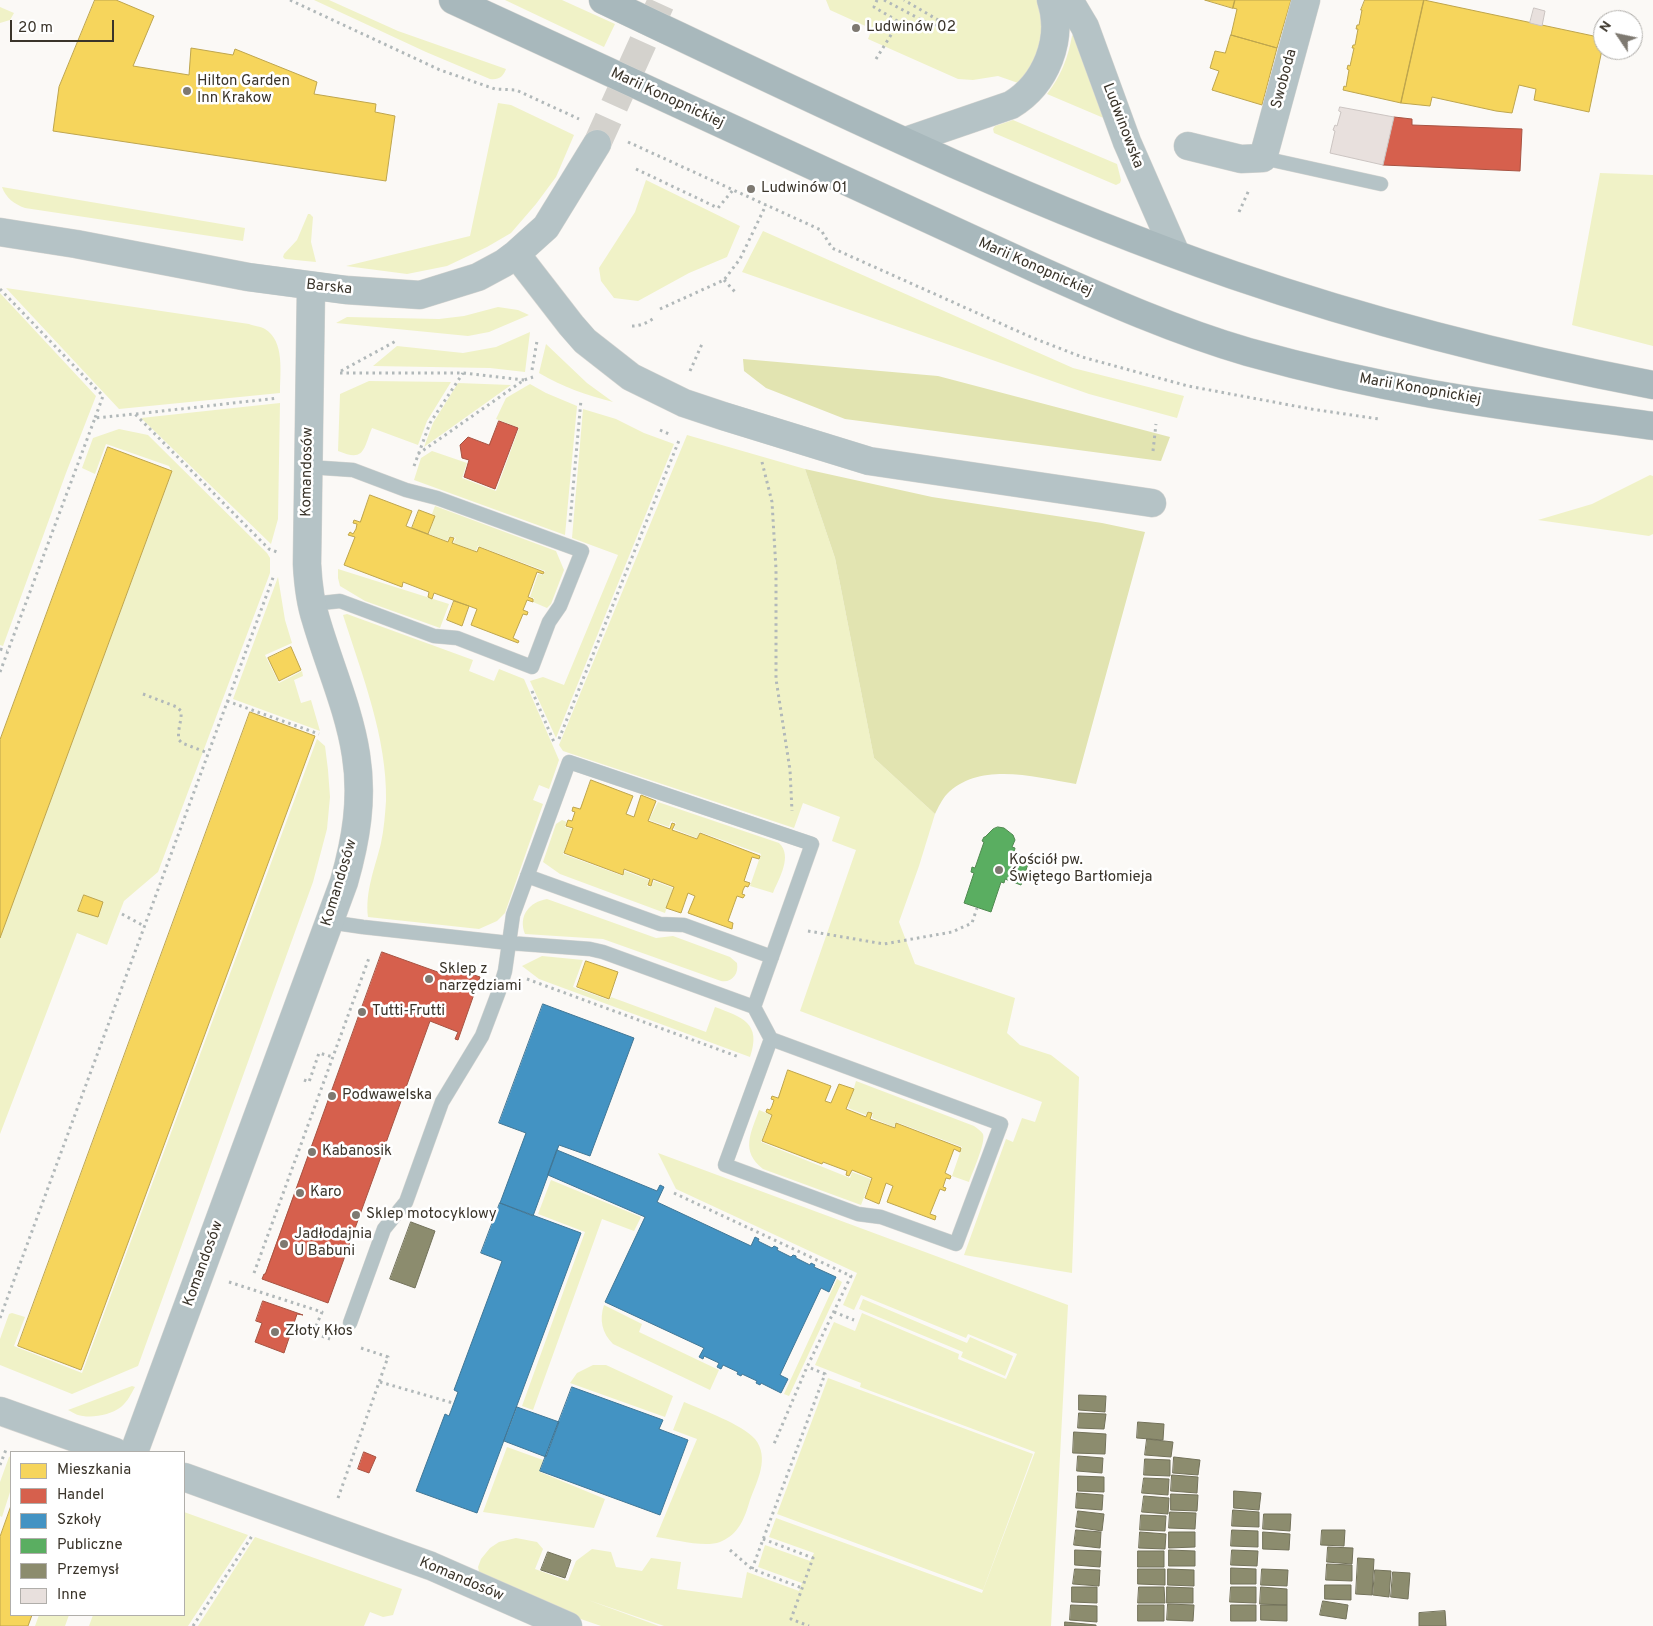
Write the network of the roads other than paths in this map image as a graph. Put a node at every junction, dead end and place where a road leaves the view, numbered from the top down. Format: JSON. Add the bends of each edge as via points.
{"nodes":[{"id":1,"x":453,"y":0,"type":"edge"},
{"id":2,"x":603,"y":0,"type":"edge"},
{"id":3,"x":1051,"y":0,"type":"edge"},
{"id":4,"x":1069,"y":0,"type":"edge"},
{"id":5,"x":1306,"y":0,"type":"edge"},
{"id":6,"x":906,"y":142,"type":"junction"},
{"id":7,"x":597,"y":144,"type":"tunnel mouth"},
{"id":8,"x":1188,"y":146,"type":"dead end"},
{"id":9,"x":1263,"y":158,"type":"junction"},
{"id":10,"x":1381,"y":184,"type":"dead end"},
{"id":11,"x":0,"y":232,"type":"edge"},
{"id":12,"x":516,"y":254,"type":"junction"},
{"id":13,"x":1176,"y":254,"type":"junction"},
{"id":14,"x":311,"y":286,"type":"junction"},
{"id":15,"x":1653,"y":385,"type":"edge"},
{"id":16,"x":1653,"y":426,"type":"edge"},
{"id":17,"x":308,"y":467,"type":"junction"},
{"id":18,"x":1152,"y":502,"type":"dead end"},
{"id":19,"x":312,"y":604,"type":"junction"},
{"id":20,"x":528,"y":876,"type":"junction"},
{"id":21,"x":329,"y":922,"type":"junction"},
{"id":22,"x":509,"y":943,"type":"junction"},
{"id":23,"x":772,"y":957,"type":"junction"},
{"id":24,"x":754,"y":1007,"type":"junction"},
{"id":25,"x":771,"y":1039,"type":"junction"},
{"id":26,"x":350,"y":1323,"type":"dead end"},
{"id":27,"x":0,"y":1411,"type":"edge"},
{"id":28,"x":112,"y":1451,"type":"edge"},
{"id":29,"x":134,"y":1451,"type":"edge"},
{"id":30,"x":185,"y":1477,"type":"edge"},
{"id":31,"x":568,"y":1626,"type":"edge"}],
"edges":[{"from":1,"to":16,"type":"main road","name":"Marii Konopnickiej","via":[[967,238],[1163,323],[1247,351],[1351,378],[1432,394]]},
{"from":2,"to":6,"type":"main road"},
{"from":3,"to":6,"type":"street","via":[[1056,13],[1055,38],[1049,61],[1037,83],[1011,105]]},
{"from":4,"to":13,"type":"street","name":"Ludwinowska","via":[[1085,27],[1127,142]]},
{"from":5,"to":9,"type":"street","name":"Swoboda"},
{"from":6,"to":13,"type":"main road","via":[[1063,211]]},
{"from":7,"to":12,"type":"street","name":"Barska","via":[[546,227]]},
{"from":8,"to":9,"type":"street","via":[[1242,159]]},
{"from":9,"to":10,"type":"lane"},
{"from":11,"to":14,"type":"street","name":"Barska"},
{"from":12,"to":14,"type":"street","name":"Barska","via":[[478,277],[420,295]]},
{"from":12,"to":18,"type":"street","via":[[585,341],[625,373],[684,403],[869,461]]},
{"from":13,"to":15,"type":"main road","via":[[1362,316],[1504,354]]},
{"from":14,"to":17,"type":"street","name":"Komandosów"},
{"from":17,"to":19,"type":"street","name":"Komandosów","via":[[307,564]]},
{"from":17,"to":19,"type":"lane","via":[[353,470],[582,551],[532,667],[457,638],[434,636],[340,601]]},
{"from":19,"to":21,"type":"street","name":"Komandosów","via":[[350,726],[359,787],[356,836]]},
{"from":20,"to":22,"type":"lane","via":[[513,915]]},
{"from":20,"to":23,"type":"lane","via":[[660,924],[684,925]]},
{"from":20,"to":23,"type":"lane","via":[[569,762],[812,844]]},
{"from":21,"to":22,"type":"lane"},
{"from":21,"to":29,"type":"street","name":"Komandosów"},
{"from":22,"to":24,"type":"lane","via":[[596,950]]},
{"from":22,"to":26,"type":"lane","via":[[500,991],[482,1036],[442,1102],[406,1202],[384,1229]]},
{"from":23,"to":24,"type":"lane"},
{"from":24,"to":25,"type":"lane"},
{"from":25,"to":25,"type":"lane","via":[[1001,1124],[956,1244],[881,1217],[858,1214],[724,1165]]},
{"from":27,"to":28,"type":"street"},
{"from":30,"to":31,"type":"street","name":"Komandosów","via":[[431,1566]]}]}
